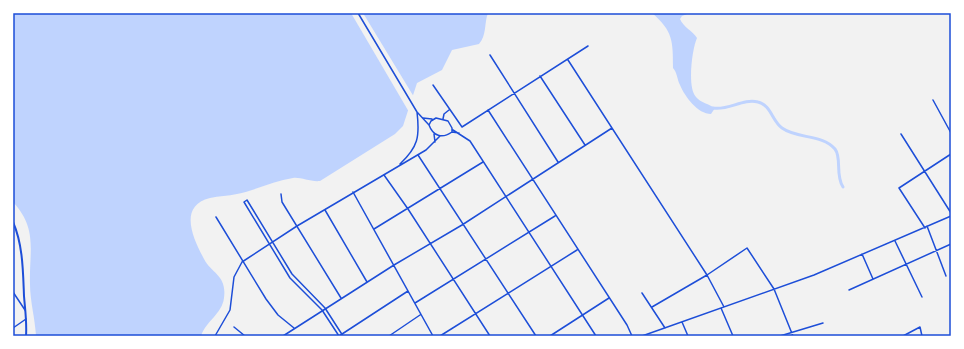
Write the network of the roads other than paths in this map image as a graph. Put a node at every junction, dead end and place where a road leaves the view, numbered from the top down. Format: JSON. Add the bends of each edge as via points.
{"nodes":[{"id":1,"x":358,"y":13,"type":"edge"},
{"id":2,"x":588,"y":46,"type":"dead end"},
{"id":3,"x":490,"y":55,"type":"dead end"},
{"id":4,"x":568,"y":60,"type":"junction"},
{"id":5,"x":540,"y":76,"type":"junction"},
{"id":6,"x":433,"y":85,"type":"dead end"},
{"id":7,"x":514,"y":93,"type":"junction"},
{"id":8,"x":934,"y":100,"type":"dead end"},
{"id":9,"x":449,"y":110,"type":"junction"},
{"id":10,"x":488,"y":110,"type":"junction"},
{"id":11,"x":417,"y":112,"type":"junction"},
{"id":12,"x":423,"y":118,"type":"junction"},
{"id":13,"x":444,"y":119,"type":"junction"},
{"id":14,"x":432,"y":120,"type":"junction"},
{"id":15,"x":429,"y":125,"type":"junction"},
{"id":16,"x":951,"y":126,"type":"edge"},
{"id":17,"x":612,"y":128,"type":"junction"},
{"id":18,"x":948,"y":128,"type":"junction"},
{"id":19,"x":452,"y":131,"type":"junction"},
{"id":20,"x":434,"y":133,"type":"junction"},
{"id":21,"x":951,"y":133,"type":"edge"},
{"id":22,"x":901,"y":134,"type":"dead end"},
{"id":23,"x":440,"y":136,"type":"junction"},
{"id":24,"x":435,"y":142,"type":"junction"},
{"id":25,"x":585,"y":145,"type":"junction"},
{"id":26,"x":951,"y":154,"type":"edge"},
{"id":27,"x":418,"y":155,"type":"junction"},
{"id":28,"x":483,"y":162,"type":"junction"},
{"id":29,"x":558,"y":162,"type":"junction"},
{"id":30,"x":398,"y":167,"type":"junction"},
{"id":31,"x":926,"y":171,"type":"junction"},
{"id":32,"x":384,"y":175,"type":"junction"},
{"id":33,"x":532,"y":179,"type":"junction"},
{"id":34,"x":440,"y":189,"type":"junction"},
{"id":35,"x":353,"y":192,"type":"junction"},
{"id":36,"x":280,"y":194,"type":"dead end"},
{"id":37,"x":505,"y":196,"type":"junction"},
{"id":38,"x":408,"y":209,"type":"junction"},
{"id":39,"x":325,"y":210,"type":"junction"},
{"id":40,"x":951,"y":213,"type":"edge"},
{"id":41,"x":555,"y":216,"type":"junction"},
{"id":42,"x":951,"y":216,"type":"edge"},
{"id":43,"x":216,"y":217,"type":"dead end"},
{"id":44,"x":13,"y":222,"type":"edge"},
{"id":45,"x":462,"y":224,"type":"junction"},
{"id":46,"x":297,"y":226,"type":"junction"},
{"id":47,"x":927,"y":226,"type":"junction"},
{"id":48,"x":924,"y":228,"type":"junction"},
{"id":49,"x":374,"y":229,"type":"junction"},
{"id":50,"x":529,"y":231,"type":"junction"},
{"id":51,"x":895,"y":241,"type":"junction"},
{"id":52,"x":272,"y":242,"type":"junction"},
{"id":53,"x":269,"y":244,"type":"junction"},
{"id":54,"x":430,"y":244,"type":"junction"},
{"id":55,"x":951,"y":244,"type":"edge"},
{"id":56,"x":577,"y":250,"type":"junction"},
{"id":57,"x":936,"y":251,"type":"junction"},
{"id":58,"x":862,"y":254,"type":"junction"},
{"id":59,"x":486,"y":259,"type":"junction"},
{"id":60,"x":242,"y":262,"type":"junction"},
{"id":61,"x":906,"y":264,"type":"junction"},
{"id":62,"x":394,"y":265,"type":"junction"},
{"id":63,"x":551,"y":267,"type":"junction"},
{"id":64,"x":707,"y":274,"type":"junction"},
{"id":65,"x":946,"y":276,"type":"dead end"},
{"id":66,"x":453,"y":279,"type":"junction"},
{"id":67,"x":873,"y":279,"type":"junction"},
{"id":68,"x":367,"y":283,"type":"junction"},
{"id":69,"x":774,"y":289,"type":"junction"},
{"id":70,"x":849,"y":290,"type":"dead end"},
{"id":71,"x":408,"y":291,"type":"junction"},
{"id":72,"x":13,"y":292,"type":"edge"},
{"id":73,"x":509,"y":293,"type":"junction"},
{"id":74,"x":642,"y":293,"type":"dead end"},
{"id":75,"x":922,"y":297,"type":"dead end"},
{"id":76,"x":342,"y":298,"type":"junction"},
{"id":77,"x":609,"y":298,"type":"junction"},
{"id":78,"x":415,"y":303,"type":"junction"},
{"id":79,"x":652,"y":307,"type":"junction"},
{"id":80,"x":722,"y":307,"type":"junction"},
{"id":81,"x":325,"y":308,"type":"junction"},
{"id":82,"x":322,"y":310,"type":"junction"},
{"id":83,"x":26,"y":312,"type":"junction"},
{"id":84,"x":475,"y":314,"type":"junction"},
{"id":85,"x":421,"y":315,"type":"junction"},
{"id":86,"x":582,"y":315,"type":"junction"},
{"id":87,"x":26,"y":319,"type":"junction"},
{"id":88,"x":682,"y":322,"type":"junction"},
{"id":89,"x":823,"y":323,"type":"dead end"},
{"id":90,"x":234,"y":327,"type":"dead end"},
{"id":91,"x":13,"y":328,"type":"edge"},
{"id":92,"x":295,"y":328,"type":"junction"},
{"id":93,"x":665,"y":328,"type":"junction"},
{"id":94,"x":791,"y":332,"type":"junction"},
{"id":95,"x":343,"y":335,"type":"edge"},
{"id":96,"x":26,"y":336,"type":"edge"},
{"id":97,"x":215,"y":336,"type":"edge"},
{"id":98,"x":244,"y":336,"type":"edge"},
{"id":99,"x":283,"y":336,"type":"edge"},
{"id":100,"x":339,"y":336,"type":"edge"},
{"id":101,"x":389,"y":336,"type":"edge"},
{"id":102,"x":433,"y":336,"type":"edge"},
{"id":103,"x":440,"y":336,"type":"edge"},
{"id":104,"x":490,"y":336,"type":"edge"},
{"id":105,"x":536,"y":336,"type":"edge"},
{"id":106,"x":550,"y":336,"type":"edge"},
{"id":107,"x":596,"y":336,"type":"edge"},
{"id":108,"x":632,"y":336,"type":"edge"},
{"id":109,"x":642,"y":336,"type":"edge"},
{"id":110,"x":688,"y":336,"type":"edge"},
{"id":111,"x":733,"y":336,"type":"edge"},
{"id":112,"x":780,"y":336,"type":"edge"},
{"id":113,"x":793,"y":336,"type":"edge"},
{"id":114,"x":903,"y":336,"type":"edge"},
{"id":115,"x":922,"y":336,"type":"edge"}],
"edges":[{"from":1,"to":11,"type":"street"},
{"from":2,"to":4,"type":"street"},
{"from":3,"to":7,"type":"street"},
{"from":4,"to":5,"type":"street"},
{"from":4,"to":17,"type":"street"},
{"from":5,"to":7,"type":"street"},
{"from":5,"to":25,"type":"street"},
{"from":6,"to":9,"type":"street"},
{"from":7,"to":10,"type":"street"},
{"from":7,"to":29,"type":"street"},
{"from":8,"to":18,"type":"street"},
{"from":9,"to":10,"type":"street","via":[[462,127]]},
{"from":9,"to":13,"type":"street","via":[[444,114]]},
{"from":10,"to":33,"type":"street"},
{"from":11,"to":12,"type":"street"},
{"from":11,"to":30,"type":"street","via":[[418,139],[408,157]]},
{"from":12,"to":14,"type":"street"},
{"from":12,"to":15,"type":"street"},
{"from":13,"to":14,"type":"street"},
{"from":13,"to":19,"type":"street","via":[[450,123]]},
{"from":14,"to":15,"type":"street"},
{"from":15,"to":20,"type":"street"},
{"from":16,"to":18,"type":"street"},
{"from":17,"to":25,"type":"street"},
{"from":17,"to":64,"type":"street"},
{"from":18,"to":21,"type":"street"},
{"from":19,"to":23,"type":"street"},
{"from":19,"to":28,"type":"street","via":[[468,139]]},
{"from":20,"to":23,"type":"street"},
{"from":20,"to":24,"type":"street"},
{"from":22,"to":31,"type":"street"},
{"from":23,"to":24,"type":"street"},
{"from":24,"to":27,"type":"street"},
{"from":25,"to":29,"type":"street"},
{"from":26,"to":31,"type":"street"},
{"from":27,"to":30,"type":"street"},
{"from":27,"to":34,"type":"street"},
{"from":28,"to":34,"type":"street"},
{"from":28,"to":37,"type":"street"},
{"from":29,"to":33,"type":"street"},
{"from":30,"to":32,"type":"street"},
{"from":31,"to":40,"type":"street"},
{"from":31,"to":48,"type":"street","via":[[899,188]]},
{"from":32,"to":35,"type":"street"},
{"from":32,"to":38,"type":"street"},
{"from":33,"to":37,"type":"street"},
{"from":33,"to":41,"type":"street"},
{"from":34,"to":38,"type":"street"},
{"from":34,"to":45,"type":"street"},
{"from":35,"to":39,"type":"street"},
{"from":35,"to":49,"type":"street"},
{"from":36,"to":46,"type":"street"},
{"from":37,"to":45,"type":"street"},
{"from":37,"to":50,"type":"street"},
{"from":38,"to":49,"type":"street"},
{"from":38,"to":54,"type":"street"},
{"from":39,"to":46,"type":"street"},
{"from":39,"to":68,"type":"street"},
{"from":41,"to":50,"type":"street"},
{"from":41,"to":56,"type":"street"},
{"from":42,"to":47,"type":"street"},
{"from":43,"to":60,"type":"street"},
{"from":44,"to":83,"type":"main road","via":[[22,258]]},
{"from":45,"to":54,"type":"street"},
{"from":45,"to":59,"type":"street"},
{"from":46,"to":52,"type":"street"},
{"from":46,"to":76,"type":"street"},
{"from":47,"to":48,"type":"street"},
{"from":47,"to":57,"type":"street"},
{"from":48,"to":51,"type":"street"},
{"from":49,"to":62,"type":"street"},
{"from":50,"to":59,"type":"street"},
{"from":50,"to":63,"type":"street"},
{"from":51,"to":58,"type":"street"},
{"from":51,"to":61,"type":"street"},
{"from":52,"to":53,"type":"street"},
{"from":52,"to":53,"type":"street","via":[[247,200],[244,202]]},
{"from":52,"to":81,"type":"street","via":[[297,280]]},
{"from":53,"to":60,"type":"street"},
{"from":53,"to":82,"type":"street","via":[[294,284]]},
{"from":54,"to":62,"type":"street"},
{"from":54,"to":66,"type":"street"},
{"from":55,"to":57,"type":"street"},
{"from":56,"to":63,"type":"street"},
{"from":56,"to":77,"type":"street"},
{"from":57,"to":61,"type":"street"},
{"from":57,"to":65,"type":"street"},
{"from":58,"to":67,"type":"street"},
{"from":58,"to":69,"type":"street"},
{"from":59,"to":66,"type":"street"},
{"from":59,"to":73,"type":"street"},
{"from":60,"to":92,"type":"street","via":[[272,308]]},
{"from":60,"to":97,"type":"street","via":[[234,277],[230,310]]},
{"from":61,"to":67,"type":"street"},
{"from":61,"to":75,"type":"street"},
{"from":62,"to":68,"type":"street"},
{"from":62,"to":71,"type":"street"},
{"from":63,"to":73,"type":"street"},
{"from":63,"to":86,"type":"street"},
{"from":64,"to":69,"type":"street","via":[[747,248]]},
{"from":64,"to":79,"type":"street"},
{"from":64,"to":80,"type":"street"},
{"from":66,"to":78,"type":"street"},
{"from":66,"to":84,"type":"street"},
{"from":67,"to":70,"type":"street"},
{"from":68,"to":76,"type":"street"},
{"from":69,"to":80,"type":"street"},
{"from":69,"to":94,"type":"street"},
{"from":71,"to":78,"type":"street"},
{"from":71,"to":95,"type":"street"},
{"from":72,"to":83,"type":"street"},
{"from":73,"to":84,"type":"street"},
{"from":73,"to":105,"type":"street"},
{"from":74,"to":79,"type":"street"},
{"from":76,"to":81,"type":"street"},
{"from":77,"to":86,"type":"street"},
{"from":77,"to":108,"type":"street"},
{"from":78,"to":85,"type":"street"},
{"from":79,"to":93,"type":"street"},
{"from":80,"to":88,"type":"street"},
{"from":80,"to":111,"type":"street"},
{"from":81,"to":82,"type":"street"},
{"from":81,"to":95,"type":"street"},
{"from":82,"to":92,"type":"street"},
{"from":82,"to":100,"type":"street"},
{"from":83,"to":87,"type":"main road"},
{"from":84,"to":103,"type":"street"},
{"from":84,"to":104,"type":"street"},
{"from":85,"to":101,"type":"street"},
{"from":85,"to":102,"type":"street"},
{"from":86,"to":106,"type":"street"},
{"from":86,"to":107,"type":"street"},
{"from":87,"to":91,"type":"street"},
{"from":87,"to":96,"type":"main road"},
{"from":88,"to":93,"type":"street"},
{"from":88,"to":110,"type":"street"},
{"from":89,"to":94,"type":"street"},
{"from":90,"to":98,"type":"street"},
{"from":92,"to":99,"type":"street"},
{"from":93,"to":109,"type":"street"},
{"from":94,"to":112,"type":"street"},
{"from":94,"to":113,"type":"street"},
{"from":95,"to":100,"type":"street"},
{"from":114,"to":115,"type":"street","via":[[920,327]]}]}
